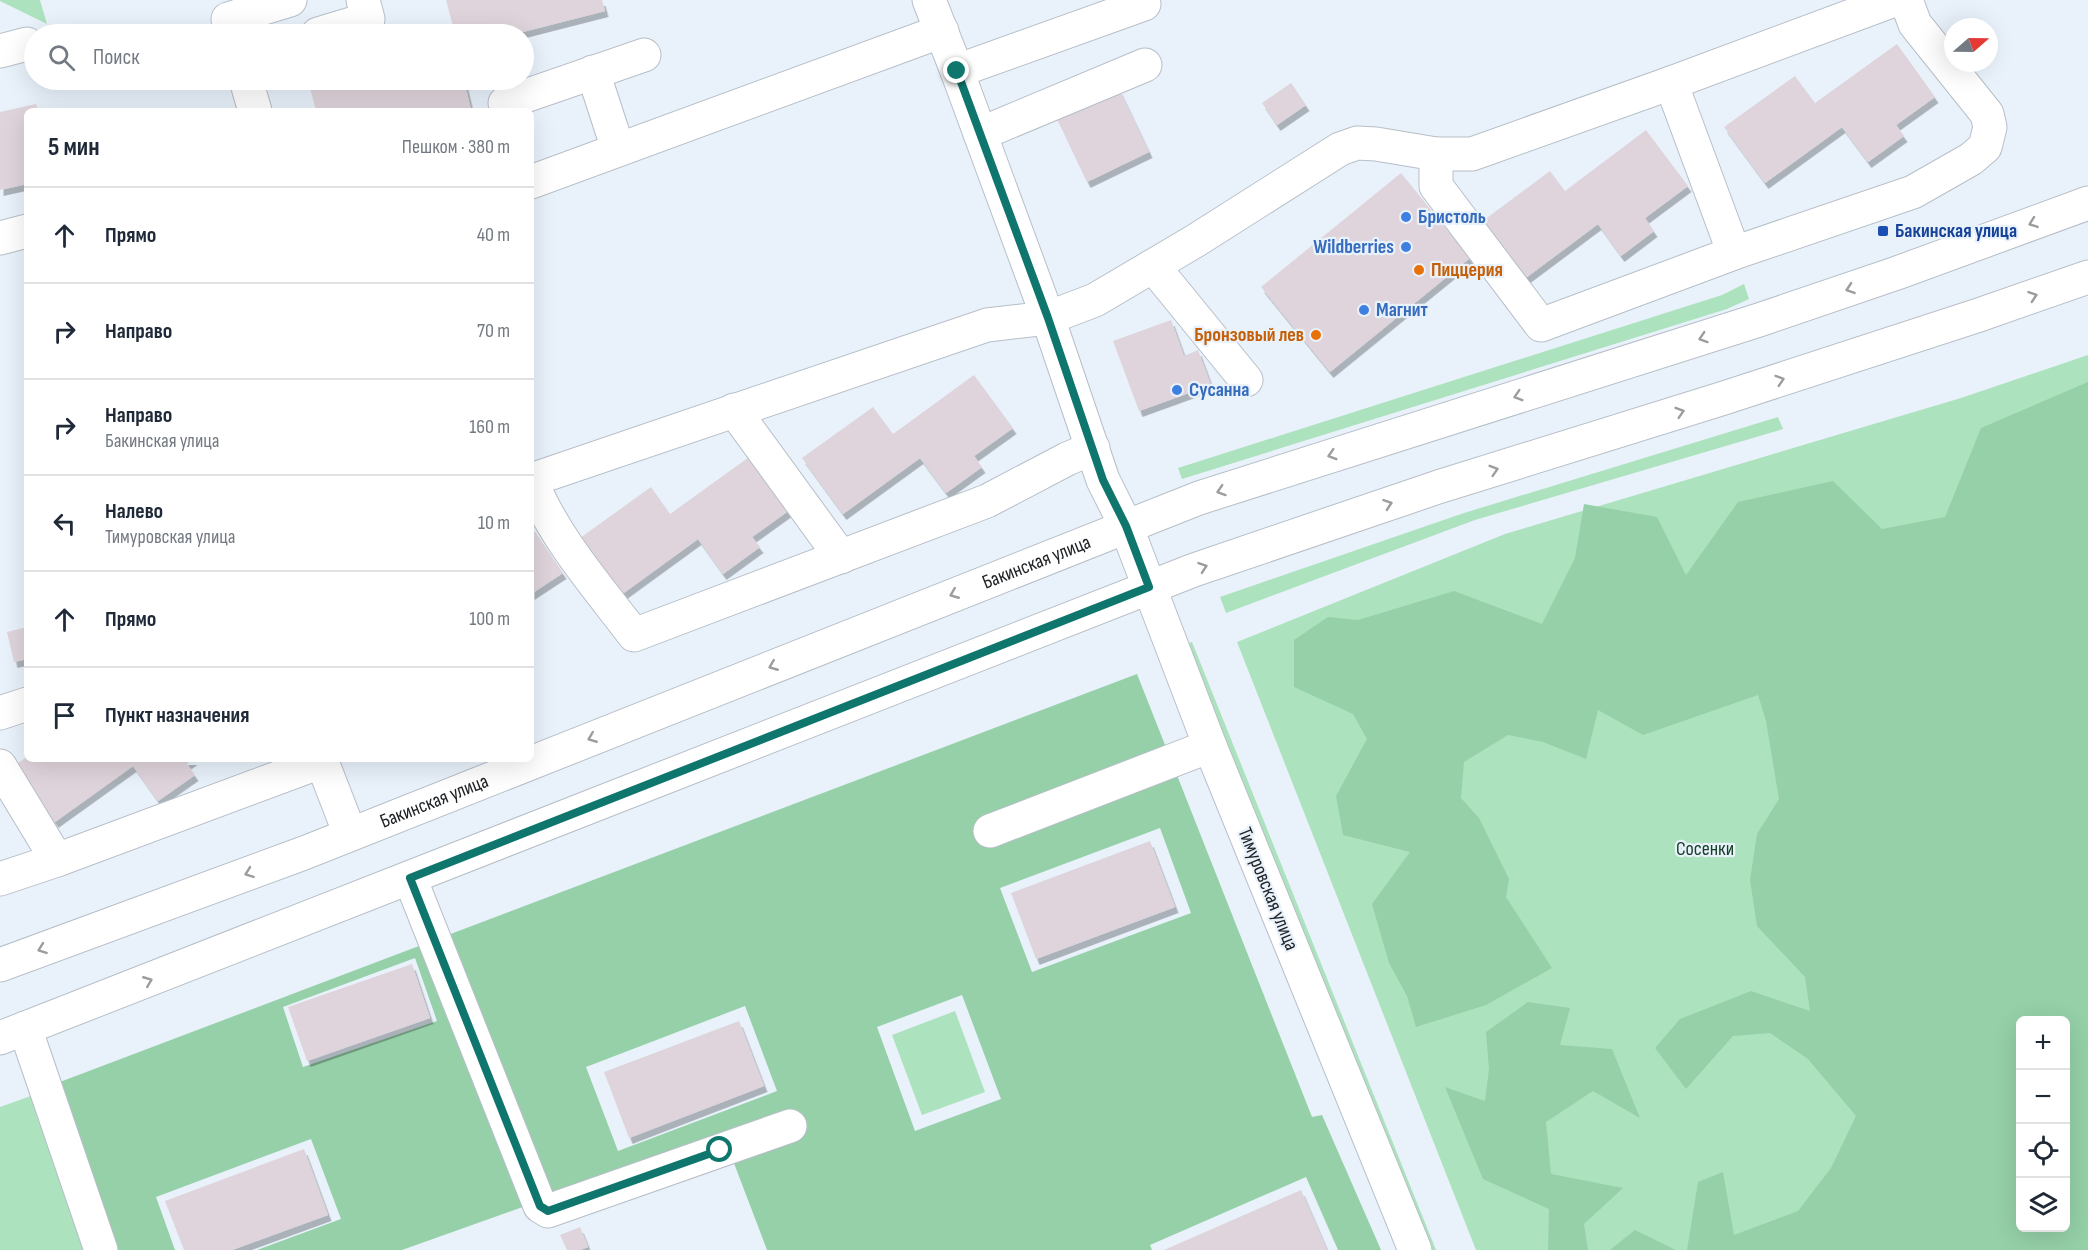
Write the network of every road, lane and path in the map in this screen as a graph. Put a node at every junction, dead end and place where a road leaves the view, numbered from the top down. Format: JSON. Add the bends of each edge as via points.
{"nodes":[{"id":1,"x":290,"y":0,"type":"edge"},
{"id":2,"x":363,"y":0,"type":"edge"},
{"id":3,"x":929,"y":0,"type":"edge"},
{"id":4,"x":1893,"y":0,"type":"edge"},
{"id":5,"x":1906,"y":0,"type":"edge"},
{"id":6,"x":1144,"y":4,"type":"dead end"},
{"id":7,"x":230,"y":24,"type":"edge"},
{"id":8,"x":351,"y":24,"type":"edge"},
{"id":9,"x":942,"y":31,"type":"junction"},
{"id":10,"x":645,"y":55,"type":"dead end"},
{"id":11,"x":1145,"y":65,"type":"dead end"},
{"id":12,"x":957,"y":71,"type":"junction"},
{"id":13,"x":593,"y":72,"type":"junction"},
{"id":14,"x":1671,"y":83,"type":"junction"},
{"id":15,"x":249,"y":90,"type":"edge"},
{"id":16,"x":505,"y":103,"type":"dead end"},
{"id":17,"x":254,"y":108,"type":"edge"},
{"id":18,"x":980,"y":134,"type":"junction"},
{"id":19,"x":618,"y":149,"type":"junction"},
{"id":20,"x":1436,"y":154,"type":"junction"},
{"id":21,"x":534,"y":181,"type":"edge"},
{"id":22,"x":2088,"y":203,"type":"edge"},
{"id":23,"x":24,"y":232,"type":"edge"},
{"id":24,"x":0,"y":238,"type":"edge"},
{"id":25,"x":1734,"y":253,"type":"junction"},
{"id":26,"x":1153,"y":266,"type":"junction"},
{"id":27,"x":2088,"y":277,"type":"edge"},
{"id":28,"x":1048,"y":318,"type":"junction"},
{"id":29,"x":1246,"y":380,"type":"dead end"},
{"id":30,"x":734,"y":410,"type":"junction"},
{"id":31,"x":1093,"y":448,"type":"junction"},
{"id":32,"x":534,"y":479,"type":"edge"},
{"id":33,"x":534,"y":488,"type":"edge"},
{"id":34,"x":1126,"y":526,"type":"junction"},
{"id":35,"x":841,"y":557,"type":"junction"},
{"id":36,"x":1149,"y":587,"type":"junction"},
{"id":37,"x":24,"y":705,"type":"edge"},
{"id":38,"x":0,"y":713,"type":"edge"},
{"id":39,"x":1210,"y":746,"type":"junction"},
{"id":40,"x":534,"y":761,"type":"edge"},
{"id":41,"x":317,"y":762,"type":"edge"},
{"id":42,"x":323,"y":762,"type":"edge"},
{"id":43,"x":531,"y":762,"type":"edge"},
{"id":44,"x":0,"y":766,"type":"edge"},
{"id":45,"x":990,"y":831,"type":"dead end"},
{"id":46,"x":350,"y":834,"type":"junction"},
{"id":47,"x":57,"y":860,"type":"junction"},
{"id":48,"x":410,"y":878,"type":"junction"},
{"id":49,"x":0,"y":879,"type":"edge"},
{"id":50,"x":0,"y":965,"type":"edge"},
{"id":51,"x":12,"y":1033,"type":"edge"},
{"id":52,"x":790,"y":1126,"type":"dead end"},
{"id":53,"x":101,"y":1250,"type":"edge"},
{"id":54,"x":1415,"y":1250,"type":"edge"}],
"edges":[{"from":1,"to":7,"type":"main road","via":[[228,19]]},
{"from":2,"to":8,"type":"main road","via":[[368,19]]},
{"from":3,"to":9,"type":"main road","name":"Тимуровская улица"},
{"from":4,"to":14,"type":"main road"},
{"from":5,"to":25,"type":"main road","via":[[1915,24],[1987,114],[1990,127],[1985,147],[1913,192]]},
{"from":6,"to":12,"type":"main road"},
{"from":9,"to":12,"type":"main road","name":"Тимуровская улица"},
{"from":9,"to":19,"type":"main road"},
{"from":10,"to":13,"type":"main road"},
{"from":11,"to":18,"type":"main road"},
{"from":12,"to":18,"type":"main road","name":"Тимуровская улица"},
{"from":13,"to":16,"type":"main road"},
{"from":13,"to":19,"type":"main road"},
{"from":14,"to":20,"type":"main road","via":[[1472,154]]},
{"from":14,"to":25,"type":"main road"},
{"from":15,"to":17,"type":"main road"},
{"from":18,"to":28,"type":"main road","name":"Тимуровская улица"},
{"from":19,"to":21,"type":"main road"},
{"from":20,"to":25,"type":"main road","via":[[1436,186],[1541,325]]},
{"from":20,"to":26,"type":"main road","via":[[1357,143],[1340,149]]},
{"from":22,"to":34,"type":"main road","name":"Бакинская улица","one_way":true,"via":[[1769,316],[1276,472]]},
{"from":23,"to":24,"type":"main road"},
{"from":26,"to":28,"type":"main road","via":[[1095,300]]},
{"from":26,"to":29,"type":"main road"},
{"from":36,"to":27,"type":"main road","one_way":true,"via":[[1438,488]]},
{"from":28,"to":30,"type":"main road","via":[[987,325]]},
{"from":28,"to":31,"type":"main road","name":"Тимуровская улица"},
{"from":30,"to":32,"type":"main road"},
{"from":30,"to":35,"type":"main road"},
{"from":31,"to":34,"type":"main road","name":"Тимуровская улица","via":[[1103,480]]},
{"from":31,"to":35,"type":"main road","via":[[987,501]]},
{"from":33,"to":35,"type":"main road","via":[[568,549],[634,635]]},
{"from":34,"to":36,"type":"main road","name":"Тимуровская улица"},
{"from":34,"to":40,"type":"main road","name":"Бакинская улица","one_way":true},
{"from":36,"to":39,"type":"main road","name":"Тимуровская улица"},
{"from":36,"to":48,"type":"main road"},
{"from":37,"to":38,"type":"main road"},
{"from":39,"to":45,"type":"main road"},
{"from":39,"to":54,"type":"main road","name":"Тимуровская улица"},
{"from":41,"to":47,"type":"main road"},
{"from":42,"to":46,"type":"main road"},
{"from":43,"to":46,"type":"main road","name":"Бакинская улица","one_way":true},
{"from":44,"to":47,"type":"main road"},
{"from":46,"to":50,"type":"main road","name":"Бакинская улица","one_way":true},
{"from":47,"to":49,"type":"main road"},
{"from":51,"to":48,"type":"main road","one_way":true},
{"from":48,"to":52,"type":"main road","via":[[540,1206],[548,1211]]},
{"from":51,"to":53,"type":"main road"}]}
